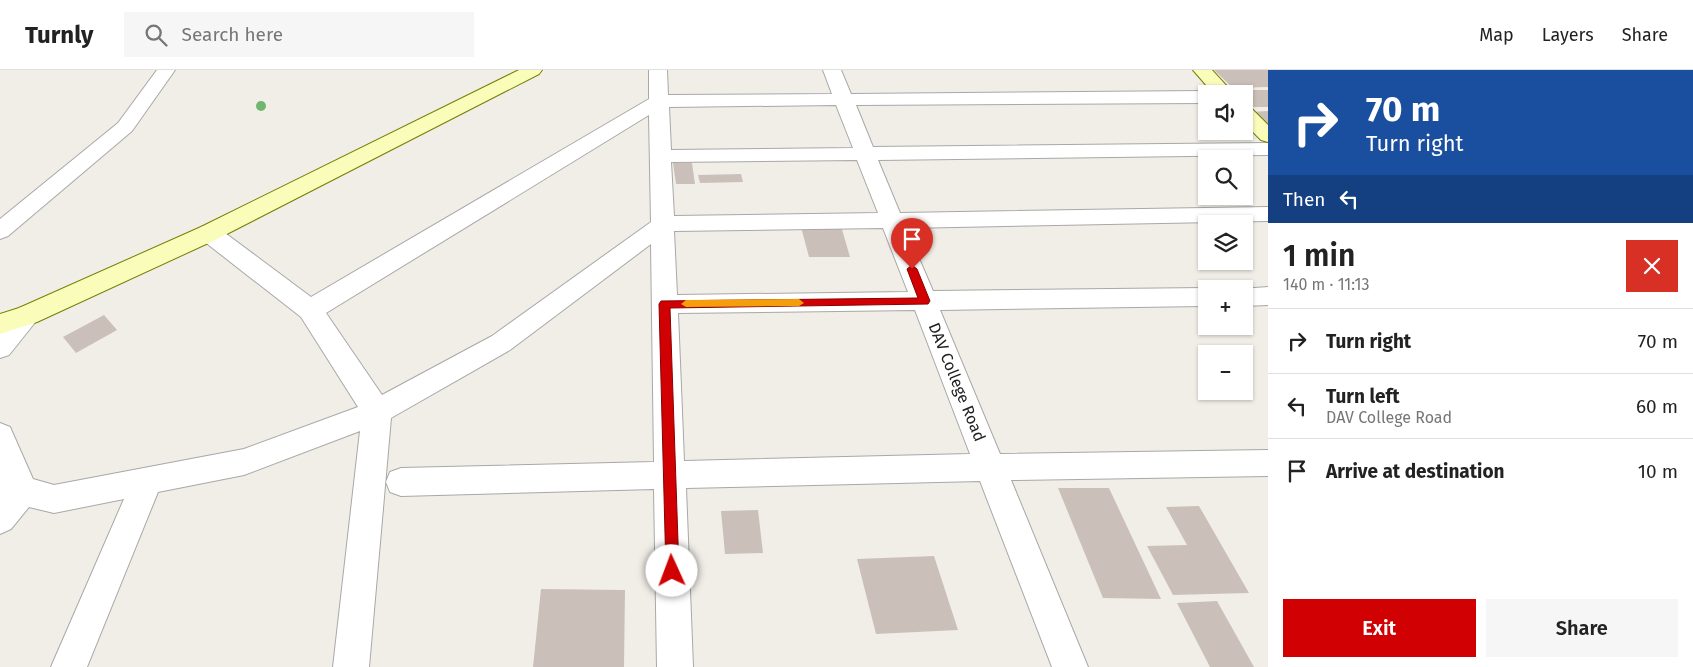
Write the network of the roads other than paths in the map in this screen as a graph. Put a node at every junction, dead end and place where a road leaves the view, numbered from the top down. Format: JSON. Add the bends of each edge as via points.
{"nodes":[{"id":1,"x":166,"y":70,"type":"edge"},
{"id":2,"x":532,"y":70,"type":"edge"},
{"id":3,"x":658,"y":70,"type":"edge"},
{"id":4,"x":832,"y":70,"type":"edge"},
{"id":5,"x":1202,"y":70,"type":"edge"},
{"id":6,"x":1216,"y":85,"type":"edge"},
{"id":7,"x":1198,"y":97,"type":"edge"},
{"id":8,"x":844,"y":100,"type":"junction"},
{"id":9,"x":659,"y":101,"type":"junction"},
{"id":10,"x":1253,"y":121,"type":"edge"},
{"id":11,"x":1268,"y":136,"type":"edge"},
{"id":12,"x":1268,"y":149,"type":"edge"},
{"id":13,"x":866,"y":153,"type":"junction"},
{"id":14,"x":661,"y":156,"type":"junction"},
{"id":15,"x":1268,"y":214,"type":"edge"},
{"id":16,"x":892,"y":220,"type":"junction"},
{"id":17,"x":662,"y":224,"type":"junction"},
{"id":18,"x":0,"y":231,"type":"edge"},
{"id":19,"x":209,"y":233,"type":"junction"},
{"id":20,"x":1268,"y":296,"type":"edge"},
{"id":21,"x":1198,"y":297,"type":"edge"},
{"id":22,"x":1253,"y":297,"type":"edge"},
{"id":23,"x":924,"y":301,"type":"junction"},
{"id":24,"x":665,"y":304,"type":"junction"},
{"id":25,"x":310,"y":310,"type":"junction"},
{"id":26,"x":28,"y":315,"type":"junction"},
{"id":27,"x":0,"y":324,"type":"edge"},
{"id":28,"x":0,"y":348,"type":"edge"},
{"id":29,"x":377,"y":412,"type":"junction"},
{"id":30,"x":0,"y":436,"type":"edge"},
{"id":31,"x":1268,"y":463,"type":"edge"},
{"id":32,"x":990,"y":467,"type":"junction"},
{"id":33,"x":670,"y":476,"type":"junction"},
{"id":34,"x":147,"y":481,"type":"junction"},
{"id":35,"x":400,"y":482,"type":"dead end"},
{"id":36,"x":11,"y":488,"type":"edge"},
{"id":37,"x":0,"y":519,"type":"edge"},
{"id":38,"x":69,"y":667,"type":"edge"},
{"id":39,"x":351,"y":667,"type":"edge"},
{"id":40,"x":675,"y":667,"type":"edge"},
{"id":41,"x":1070,"y":667,"type":"edge"}],
"edges":[{"from":1,"to":18,"type":"street","via":[[125,127]]},
{"from":2,"to":19,"type":"street"},
{"from":3,"to":9,"type":"street"},
{"from":4,"to":8,"type":"street","name":"DAV College Road"},
{"from":5,"to":6,"type":"street"},
{"from":7,"to":8,"type":"street"},
{"from":8,"to":9,"type":"street"},
{"from":8,"to":13,"type":"street","name":"DAV College Road"},
{"from":9,"to":14,"type":"street"},
{"from":9,"to":25,"type":"street"},
{"from":10,"to":11,"type":"street"},
{"from":12,"to":13,"type":"street"},
{"from":13,"to":14,"type":"street"},
{"from":13,"to":16,"type":"street","name":"DAV College Road"},
{"from":14,"to":17,"type":"street"},
{"from":15,"to":16,"type":"street"},
{"from":16,"to":17,"type":"street"},
{"from":16,"to":23,"type":"street","name":"DAV College Road"},
{"from":17,"to":24,"type":"street"},
{"from":17,"to":29,"type":"street","via":[[501,343]]},
{"from":19,"to":25,"type":"street"},
{"from":19,"to":26,"type":"street"},
{"from":20,"to":22,"type":"street"},
{"from":21,"to":23,"type":"street"},
{"from":23,"to":24,"type":"street"},
{"from":23,"to":32,"type":"street","name":"DAV College Road"},
{"from":24,"to":33,"type":"street"},
{"from":25,"to":29,"type":"street"},
{"from":26,"to":27,"type":"street"},
{"from":26,"to":28,"type":"street"},
{"from":29,"to":34,"type":"street","via":[[244,462]]},
{"from":29,"to":39,"type":"street"},
{"from":30,"to":36,"type":"street"},
{"from":31,"to":32,"type":"street"},
{"from":32,"to":33,"type":"street"},
{"from":32,"to":41,"type":"street","name":"DAV College Road"},
{"from":33,"to":35,"type":"street"},
{"from":33,"to":40,"type":"street"},
{"from":34,"to":36,"type":"street","via":[[54,499]]},
{"from":34,"to":38,"type":"street"},
{"from":36,"to":37,"type":"street"}]}
